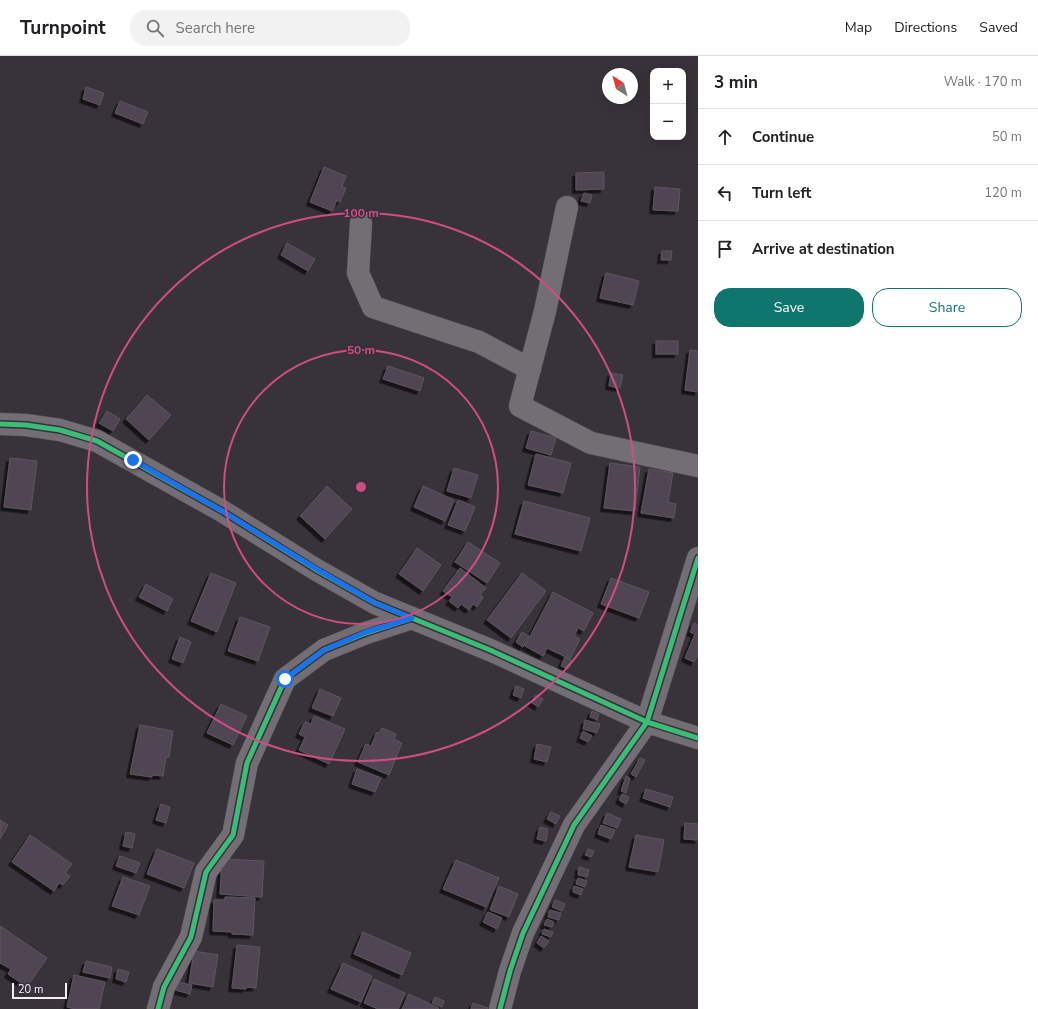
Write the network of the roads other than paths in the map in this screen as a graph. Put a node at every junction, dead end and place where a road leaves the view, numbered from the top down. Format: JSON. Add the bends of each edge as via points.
{"nodes":[{"id":1,"x":567,"y":207,"type":"dead end"},
{"id":2,"x":361,"y":223,"type":"dead end"},
{"id":3,"x":530,"y":369,"type":"junction"},
{"id":4,"x":0,"y":424,"type":"edge"},
{"id":5,"x":698,"y":466,"type":"edge"},
{"id":6,"x":698,"y":558,"type":"edge"},
{"id":7,"x":412,"y":618,"type":"junction"},
{"id":8,"x":647,"y":722,"type":"junction"},
{"id":9,"x":698,"y":738,"type":"edge"},
{"id":10,"x":158,"y":1009,"type":"edge"},
{"id":11,"x":500,"y":1009,"type":"edge"}],
"edges":[{"from":1,"to":3,"type":"street"},
{"from":2,"to":3,"type":"street","via":[[358,273],[373,307],[479,342]]},
{"from":3,"to":5,"type":"street","via":[[520,406],[591,443]]},
{"from":4,"to":7,"type":"street","via":[[60,430],[97,441],[222,511],[375,603]]},
{"from":6,"to":8,"type":"street"},
{"from":7,"to":8,"type":"street","via":[[490,650]]},
{"from":7,"to":10,"type":"street","via":[[366,632],[324,650],[285,679],[247,763],[233,835],[206,872],[191,937],[164,987]]},
{"from":8,"to":9,"type":"street"},
{"from":8,"to":11,"type":"street","via":[[574,825],[523,933]]}]}
